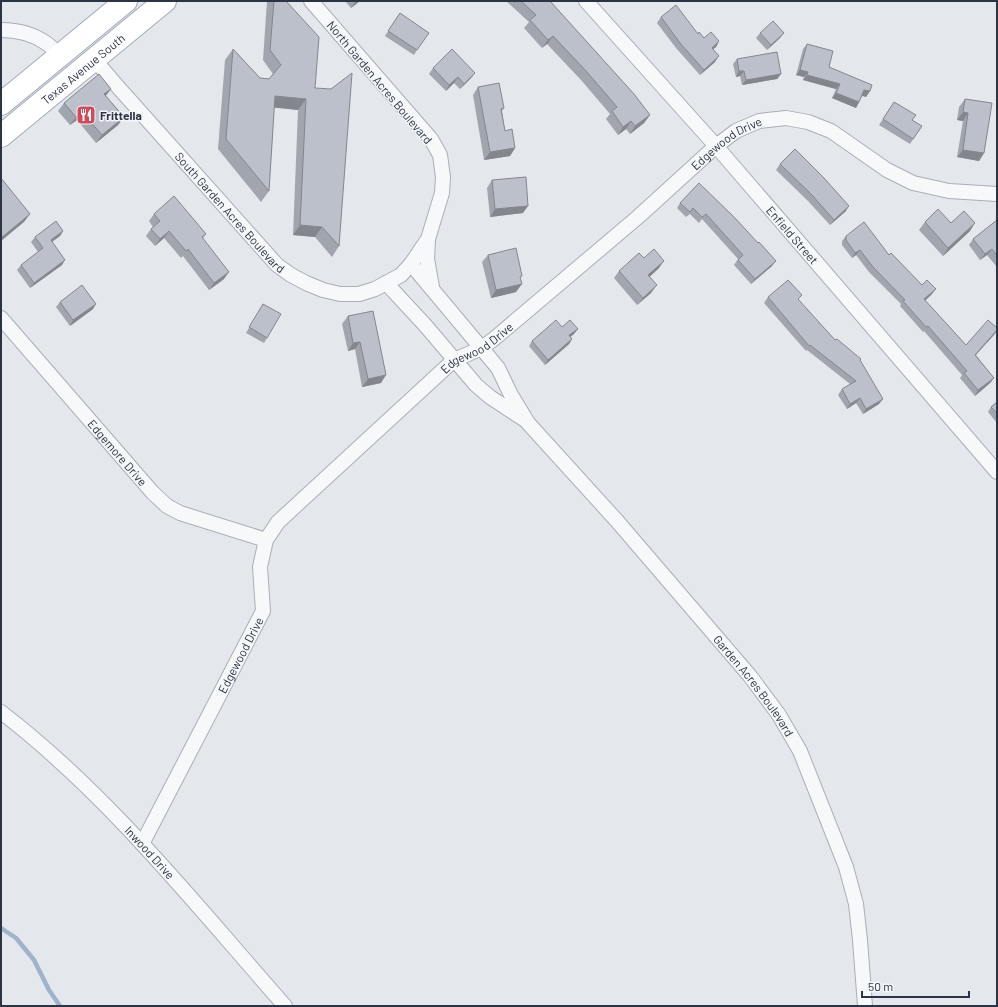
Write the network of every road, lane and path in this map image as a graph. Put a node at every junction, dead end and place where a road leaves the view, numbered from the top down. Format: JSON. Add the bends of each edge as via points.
{"nodes":[{"id":1,"x":126,"y":1,"type":"edge"},
{"id":2,"x":146,"y":1,"type":"edge"},
{"id":3,"x":165,"y":1,"type":"edge"},
{"id":4,"x":311,"y":1,"type":"edge"},
{"id":5,"x":586,"y":1,"type":"edge"},
{"id":6,"x":1,"y":30,"type":"edge"},
{"id":7,"x":60,"y":56,"type":"junction"},
{"id":8,"x":94,"y":59,"type":"junction"},
{"id":9,"x":1,"y":104,"type":"edge"},
{"id":10,"x":1,"y":136,"type":"edge"},
{"id":11,"x":716,"y":146,"type":"junction"},
{"id":12,"x":997,"y":194,"type":"edge"},
{"id":13,"x":428,"y":239,"type":"junction"},
{"id":14,"x":411,"y":264,"type":"junction"},
{"id":15,"x":401,"y":275,"type":"joint"},
{"id":16,"x":386,"y":283,"type":"junction"},
{"id":17,"x":433,"y":289,"type":"junction"},
{"id":18,"x":1,"y":318,"type":"edge"},
{"id":19,"x":482,"y":348,"type":"junction"},
{"id":20,"x":454,"y":360,"type":"junction"},
{"id":21,"x":528,"y":423,"type":"junction"},
{"id":22,"x":997,"y":472,"type":"edge"},
{"id":23,"x":266,"y":540,"type":"junction"},
{"id":24,"x":1,"y":712,"type":"edge"},
{"id":25,"x":142,"y":844,"type":"junction"},
{"id":26,"x":285,"y":1006,"type":"edge"},
{"id":27,"x":865,"y":1006,"type":"edge"}],
"edges":[{"from":1,"to":7,"type":"main road","name":"Texas Avenue South"},
{"from":2,"to":8,"type":"main road","via":[[94,43]]},
{"from":3,"to":8,"type":"main road","name":"Texas Avenue South"},
{"from":4,"to":13,"type":"street","name":"North Garden Acres Boulevard","via":[[432,139],[440,155],[442,193]]},
{"from":5,"to":11,"type":"street","name":"Enfield Street"},
{"from":6,"to":7,"type":"street","via":[[14,30],[31,36],[46,43]]},
{"from":7,"to":9,"type":"main road","name":"Texas Avenue South"},
{"from":8,"to":10,"type":"main road","name":"Texas Avenue South"},
{"from":8,"to":16,"type":"street","name":"South Garden Acres Boulevard","via":[[132,104],[291,275],[323,290],[340,294],[359,294]]},
{"from":11,"to":12,"type":"street","name":"Edgewood Drive","via":[[736,131],[759,121],[786,118],[808,122],[831,131],[887,170],[913,183],[949,191]]},
{"from":11,"to":19,"type":"street","name":"Edgewood Drive","via":[[638,217]]},
{"from":11,"to":22,"type":"street","name":"Enfield Street"},
{"from":13,"to":14,"type":"street","name":"North Garden Acres Boulevard"},
{"from":13,"to":17,"type":"street","via":[[427,259]]},
{"from":14,"to":15,"type":"street","name":"North Garden Acres Boulevard"},
{"from":14,"to":17,"type":"street","name":"Garden Acres Boulevard"},
{"from":15,"to":16,"type":"street","name":"South Garden Acres Boulevard"},
{"from":16,"to":20,"type":"street","name":"Garden Acres Boulevard"},
{"from":17,"to":19,"type":"street","name":"Garden Acres Boulevard"},
{"from":18,"to":23,"type":"street","name":"Edgemore Drive","via":[[167,506],[180,513]]},
{"from":19,"to":20,"type":"street","name":"Edgewood Drive"},
{"from":19,"to":21,"type":"street","name":"Garden Acres Boulevard","via":[[498,368]]},
{"from":20,"to":21,"type":"street","name":"Garden Acres Boulevard","via":[[490,397]]},
{"from":20,"to":23,"type":"street","name":"Edgewood Drive","via":[[278,522]]},
{"from":21,"to":27,"type":"street","name":"Garden Acres Boulevard","via":[[617,521],[750,676],[779,715],[800,751],[846,867],[856,904]]},
{"from":23,"to":25,"type":"street","name":"Edgewood Drive","via":[[260,567],[263,611]]},
{"from":24,"to":25,"type":"street","name":"Inwood Drive","via":[[94,793]]},
{"from":25,"to":26,"type":"street","name":"Inwood Drive"}]}
